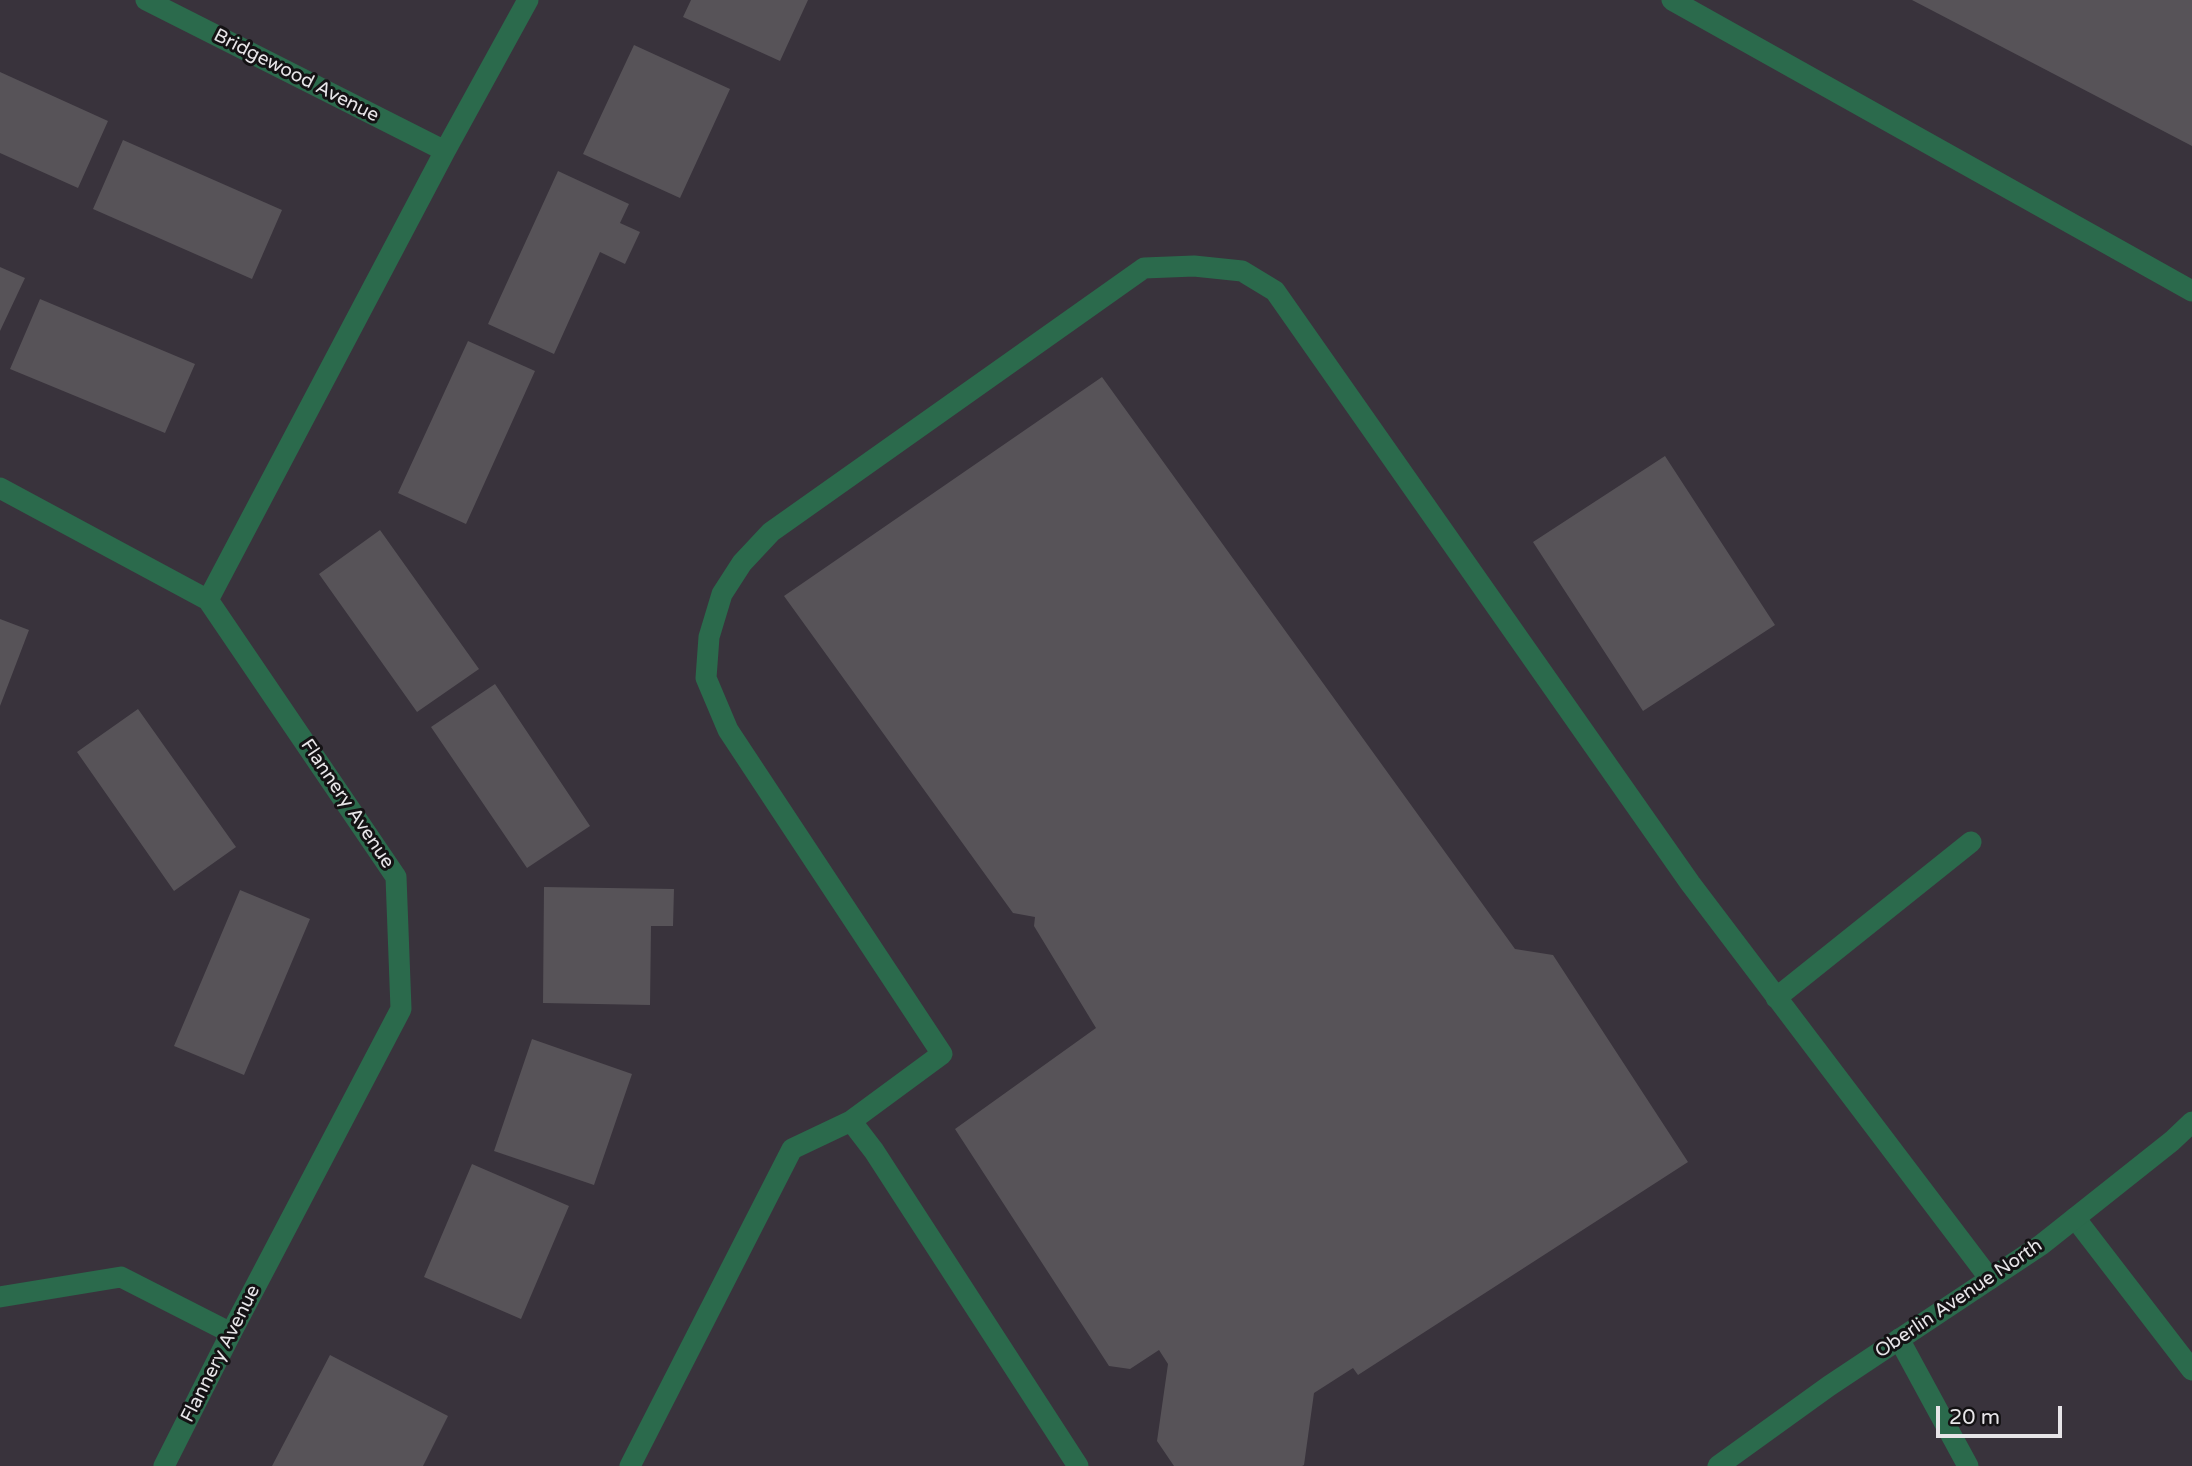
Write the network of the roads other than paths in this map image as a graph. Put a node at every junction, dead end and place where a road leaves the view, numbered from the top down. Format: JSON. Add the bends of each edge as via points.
{"nodes":[{"id":1,"x":146,"y":0,"type":"edge"},
{"id":2,"x":528,"y":0,"type":"edge"},
{"id":3,"x":1672,"y":0,"type":"edge"},
{"id":4,"x":445,"y":151,"type":"junction"},
{"id":5,"x":2192,"y":291,"type":"edge"},
{"id":6,"x":0,"y":488,"type":"edge"},
{"id":7,"x":208,"y":600,"type":"junction"},
{"id":8,"x":1971,"y":842,"type":"dead end"},
{"id":9,"x":1776,"y":998,"type":"junction"},
{"id":10,"x":851,"y":1121,"type":"junction"},
{"id":11,"x":2192,"y":1122,"type":"edge"},
{"id":12,"x":2074,"y":1218,"type":"junction"},
{"id":13,"x":1990,"y":1279,"type":"junction"},
{"id":14,"x":0,"y":1297,"type":"edge"},
{"id":15,"x":231,"y":1333,"type":"junction"},
{"id":16,"x":1899,"y":1339,"type":"junction"},
{"id":17,"x":2192,"y":1370,"type":"edge"},
{"id":18,"x":164,"y":1466,"type":"edge"},
{"id":19,"x":630,"y":1466,"type":"edge"},
{"id":20,"x":1078,"y":1466,"type":"edge"},
{"id":21,"x":1718,"y":1466,"type":"edge"},
{"id":22,"x":1968,"y":1466,"type":"edge"}],
"edges":[{"from":1,"to":4,"type":"street","name":"Bridgewood Avenue"},
{"from":2,"to":4,"type":"street"},
{"from":3,"to":5,"type":"street"},
{"from":4,"to":7,"type":"street"},
{"from":6,"to":7,"type":"street","name":"Flannery Avenue"},
{"from":7,"to":15,"type":"street","name":"Flannery Avenue","via":[[396,877],[401,1009]]},
{"from":8,"to":9,"type":"street"},
{"from":9,"to":10,"type":"street","via":[[1690,883],[1275,291],[1242,271],[1194,266],[1144,268],[771,532],[742,563],[722,594],[709,637],[706,678],[728,730],[942,1054]]},
{"from":9,"to":13,"type":"street"},
{"from":10,"to":19,"type":"street","via":[[792,1149]]},
{"from":10,"to":20,"type":"street"},
{"from":11,"to":12,"type":"street","name":"Oberlin Avenue North"},
{"from":12,"to":13,"type":"street","name":"Oberlin Avenue North"},
{"from":12,"to":17,"type":"street"},
{"from":13,"to":16,"type":"street","name":"Oberlin Avenue North"},
{"from":14,"to":15,"type":"street","via":[[121,1278]]},
{"from":15,"to":18,"type":"street","name":"Flannery Avenue"},
{"from":16,"to":21,"type":"street","name":"Oberlin Avenue North"},
{"from":16,"to":22,"type":"street"}]}
